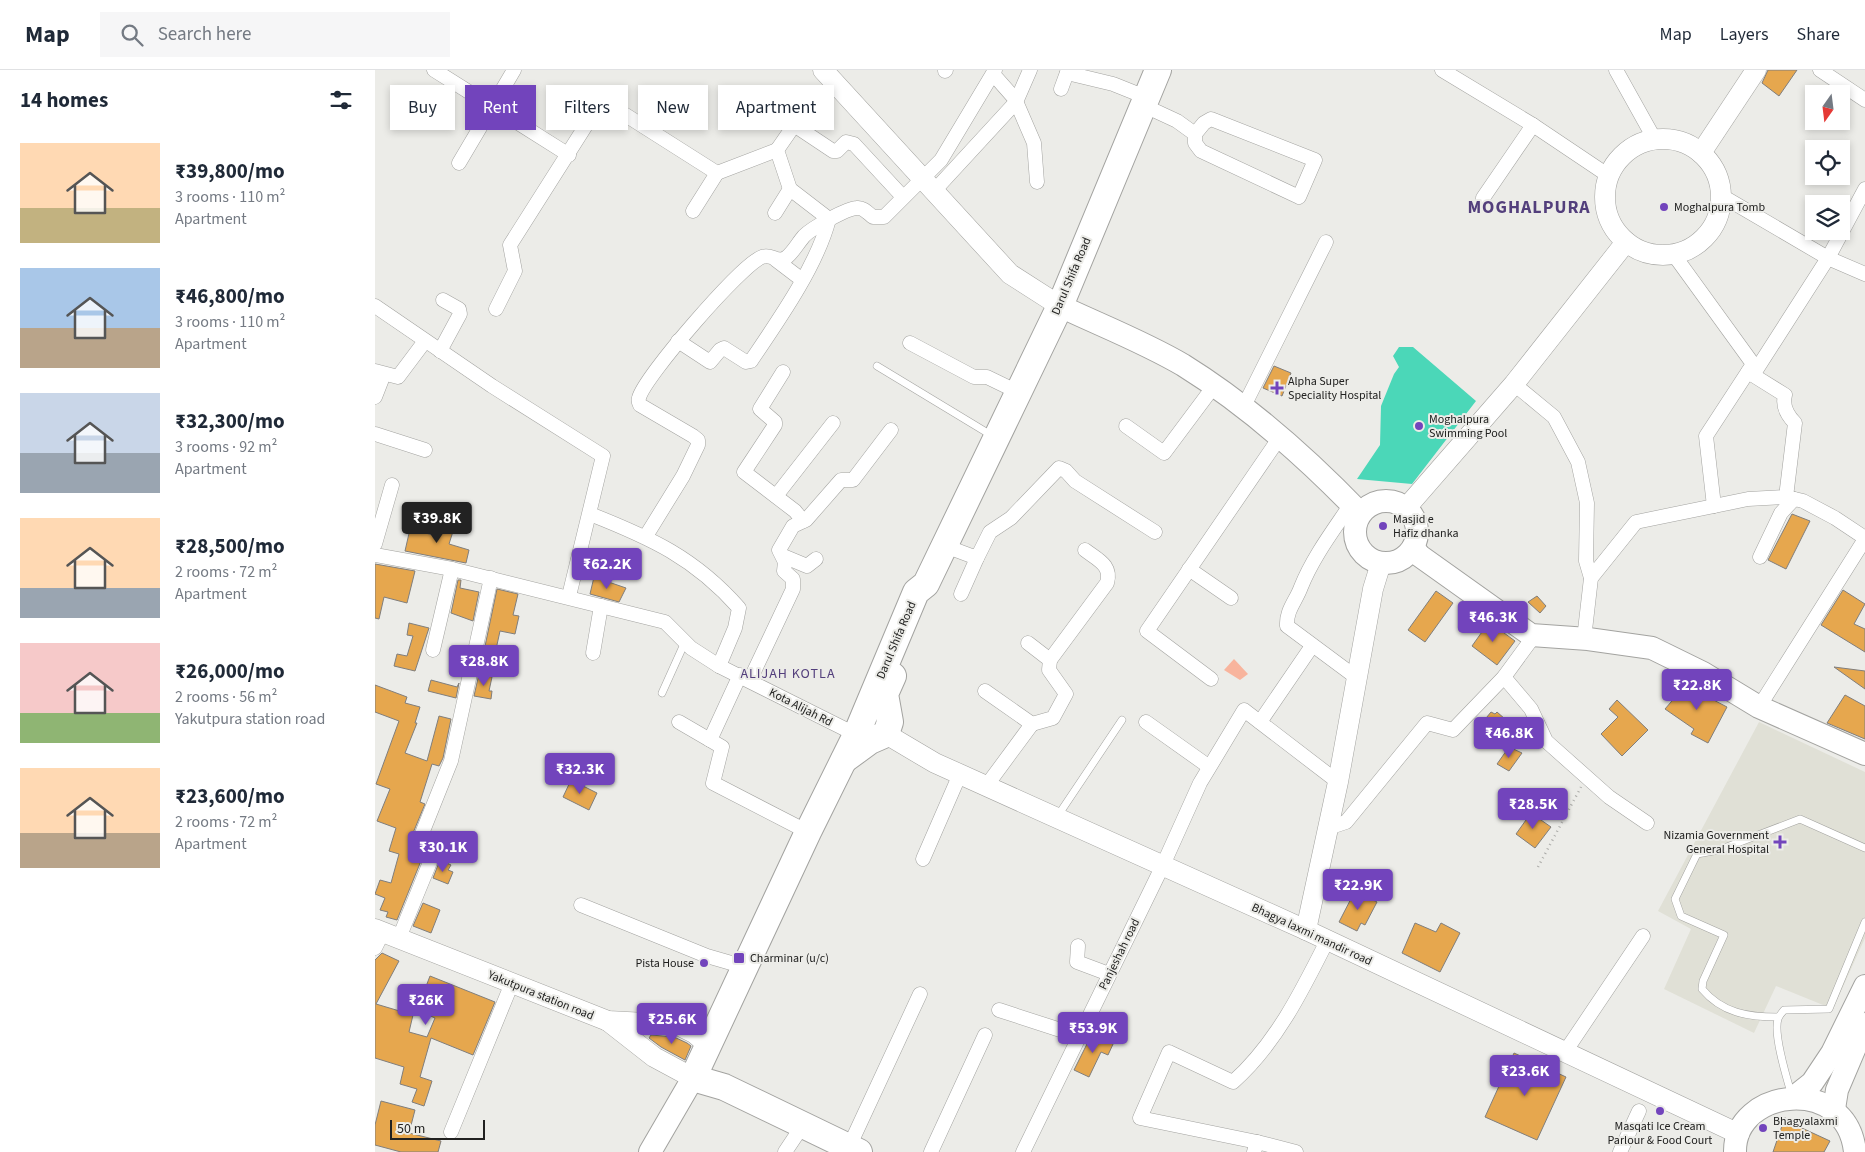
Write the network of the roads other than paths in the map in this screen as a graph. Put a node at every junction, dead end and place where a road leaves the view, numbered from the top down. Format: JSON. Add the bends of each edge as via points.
{"nodes":[{"id":1,"x":434,"y":70,"type":"edge"},
{"id":2,"x":514,"y":70,"type":"edge"},
{"id":3,"x":823,"y":70,"type":"edge"},
{"id":4,"x":1031,"y":70,"type":"edge"},
{"id":5,"x":1158,"y":70,"type":"edge"},
{"id":6,"x":1442,"y":70,"type":"edge"},
{"id":7,"x":1616,"y":70,"type":"edge"},
{"id":8,"x":1755,"y":70,"type":"edge"},
{"id":9,"x":1820,"y":70,"type":"edge"},
{"id":10,"x":994,"y":72,"type":"edge"},
{"id":11,"x":1068,"y":72,"type":"edge"},
{"id":12,"x":505,"y":85,"type":"edge"},
{"id":13,"x":1061,"y":89,"type":"dead end"},
{"id":14,"x":465,"y":90,"type":"edge"},
{"id":15,"x":1865,"y":100,"type":"edge"},
{"id":16,"x":1016,"y":102,"type":"junction"},
{"id":17,"x":1146,"y":102,"type":"junction"},
{"id":18,"x":1533,"y":125,"type":"junction"},
{"id":19,"x":479,"y":130,"type":"edge"},
{"id":20,"x":529,"y":130,"type":"edge"},
{"id":21,"x":791,"y":130,"type":"edge"},
{"id":22,"x":802,"y":130,"type":"edge"},
{"id":23,"x":1195,"y":134,"type":"junction"},
{"id":24,"x":1655,"y":140,"type":"junction"},
{"id":25,"x":777,"y":150,"type":"junction"},
{"id":26,"x":1701,"y":153,"type":"junction"},
{"id":27,"x":569,"y":155,"type":"junction"},
{"id":28,"x":459,"y":164,"type":"dead end"},
{"id":29,"x":717,"y":173,"type":"junction"},
{"id":30,"x":1609,"y":176,"type":"junction"},
{"id":31,"x":1037,"y":182,"type":"dead end"},
{"id":32,"x":929,"y":184,"type":"junction"},
{"id":33,"x":790,"y":189,"type":"junction"},
{"id":34,"x":1865,"y":189,"type":"edge"},
{"id":35,"x":903,"y":196,"type":"junction"},
{"id":36,"x":1722,"y":196,"type":"junction"},
{"id":37,"x":1483,"y":198,"type":"dead end"},
{"id":38,"x":693,"y":211,"type":"dead end"},
{"id":39,"x":775,"y":212,"type":"dead end"},
{"id":40,"x":829,"y":219,"type":"junction"},
{"id":41,"x":1326,"y":242,"type":"dead end"},
{"id":42,"x":1626,"y":242,"type":"junction"},
{"id":43,"x":1674,"y":255,"type":"junction"},
{"id":44,"x":1828,"y":258,"type":"junction"},
{"id":45,"x":777,"y":260,"type":"junction"},
{"id":46,"x":1865,"y":274,"type":"edge"},
{"id":47,"x":801,"y":279,"type":"junction"},
{"id":48,"x":443,"y":300,"type":"dead end"},
{"id":49,"x":375,"y":306,"type":"edge"},
{"id":50,"x":1060,"y":306,"type":"junction"},
{"id":51,"x":496,"y":309,"type":"dead end"},
{"id":52,"x":425,"y":341,"type":"junction"},
{"id":53,"x":678,"y":341,"type":"junction"},
{"id":54,"x":910,"y":343,"type":"dead end"},
{"id":55,"x":440,"y":351,"type":"junction"},
{"id":56,"x":877,"y":366,"type":"dead end"},
{"id":57,"x":380,"y":372,"type":"edge"},
{"id":58,"x":783,"y":372,"type":"dead end"},
{"id":59,"x":1751,"y":373,"type":"junction"},
{"id":60,"x":1514,"y":384,"type":"junction"},
{"id":61,"x":1214,"y":386,"type":"junction"},
{"id":62,"x":1018,"y":392,"type":"junction"},
{"id":63,"x":375,"y":398,"type":"edge"},
{"id":64,"x":1244,"y":406,"type":"junction"},
{"id":65,"x":833,"y":423,"type":"dead end"},
{"id":66,"x":1126,"y":426,"type":"dead end"},
{"id":67,"x":891,"y":430,"type":"dead end"},
{"id":68,"x":375,"y":434,"type":"edge"},
{"id":69,"x":1280,"y":437,"type":"junction"},
{"id":70,"x":996,"y":438,"type":"junction"},
{"id":71,"x":425,"y":450,"type":"dead end"},
{"id":72,"x":393,"y":485,"type":"dead end"},
{"id":73,"x":776,"y":496,"type":"junction"},
{"id":74,"x":1790,"y":498,"type":"junction"},
{"id":75,"x":1713,"y":506,"type":"junction"},
{"id":76,"x":1406,"y":508,"type":"junction"},
{"id":77,"x":1356,"y":509,"type":"junction"},
{"id":78,"x":590,"y":514,"type":"junction"},
{"id":79,"x":803,"y":521,"type":"junction"},
{"id":80,"x":1155,"y":532,"type":"dead end"},
{"id":81,"x":646,"y":536,"type":"junction"},
{"id":82,"x":1865,"y":538,"type":"edge"},
{"id":83,"x":375,"y":544,"type":"edge"},
{"id":84,"x":945,"y":546,"type":"junction"},
{"id":85,"x":1413,"y":548,"type":"junction"},
{"id":86,"x":1085,"y":550,"type":"dead end"},
{"id":87,"x":375,"y":555,"type":"edge"},
{"id":88,"x":783,"y":556,"type":"junction"},
{"id":89,"x":1760,"y":557,"type":"dead end"},
{"id":90,"x":977,"y":558,"type":"junction"},
{"id":91,"x":816,"y":559,"type":"dead end"},
{"id":92,"x":1381,"y":563,"type":"junction"},
{"id":93,"x":452,"y":569,"type":"junction"},
{"id":94,"x":1189,"y":569,"type":"junction"},
{"id":95,"x":491,"y":578,"type":"junction"},
{"id":96,"x":1591,"y":578,"type":"junction"},
{"id":97,"x":961,"y":594,"type":"dead end"},
{"id":98,"x":569,"y":596,"type":"junction"},
{"id":99,"x":1231,"y":598,"type":"dead end"},
{"id":100,"x":601,"y":606,"type":"junction"},
{"id":101,"x":1534,"y":636,"type":"junction"},
{"id":102,"x":1585,"y":638,"type":"junction"},
{"id":103,"x":685,"y":642,"type":"junction"},
{"id":104,"x":1028,"y":642,"type":"dead end"},
{"id":105,"x":1312,"y":646,"type":"junction"},
{"id":106,"x":433,"y":650,"type":"dead end"},
{"id":107,"x":593,"y":653,"type":"dead end"},
{"id":108,"x":1050,"y":660,"type":"junction"},
{"id":109,"x":719,"y":666,"type":"junction"},
{"id":110,"x":1504,"y":677,"type":"junction"},
{"id":111,"x":745,"y":678,"type":"junction"},
{"id":112,"x":1357,"y":678,"type":"junction"},
{"id":113,"x":1211,"y":679,"type":"dead end"},
{"id":114,"x":985,"y":691,"type":"dead end"},
{"id":115,"x":662,"y":693,"type":"dead end"},
{"id":116,"x":1759,"y":707,"type":"junction"},
{"id":117,"x":1122,"y":720,"type":"dead end"},
{"id":118,"x":679,"y":722,"type":"dead end"},
{"id":119,"x":1146,"y":722,"type":"dead end"},
{"id":120,"x":1259,"y":722,"type":"junction"},
{"id":121,"x":1032,"y":724,"type":"junction"},
{"id":122,"x":871,"y":736,"type":"junction"},
{"id":123,"x":710,"y":740,"type":"junction"},
{"id":124,"x":1865,"y":754,"type":"edge"},
{"id":125,"x":1209,"y":766,"type":"junction"},
{"id":126,"x":960,"y":774,"type":"junction"},
{"id":127,"x":1338,"y":782,"type":"junction"},
{"id":128,"x":987,"y":785,"type":"junction"},
{"id":129,"x":1057,"y":816,"type":"junction"},
{"id":130,"x":1647,"y":823,"type":"dead end"},
{"id":131,"x":1328,"y":828,"type":"junction"},
{"id":132,"x":807,"y":832,"type":"junction"},
{"id":133,"x":1865,"y":848,"type":"edge"},
{"id":134,"x":923,"y":859,"type":"dead end"},
{"id":135,"x":1163,"y":865,"type":"junction"},
{"id":136,"x":581,"y":905,"type":"dead end"},
{"id":137,"x":1865,"y":922,"type":"edge"},
{"id":138,"x":1306,"y":930,"type":"junction"},
{"id":139,"x":1643,"y":936,"type":"dead end"},
{"id":140,"x":383,"y":937,"type":"edge"},
{"id":141,"x":1327,"y":941,"type":"junction"},
{"id":142,"x":1078,"y":946,"type":"dead end"},
{"id":143,"x":745,"y":967,"type":"junction"},
{"id":144,"x":1109,"y":974,"type":"junction"},
{"id":145,"x":512,"y":983,"type":"junction"},
{"id":146,"x":1865,"y":986,"type":"edge"},
{"id":147,"x":920,"y":994,"type":"dead end"},
{"id":148,"x":999,"y":1010,"type":"dead end"},
{"id":149,"x":1778,"y":1017,"type":"junction"},
{"id":150,"x":608,"y":1022,"type":"junction"},
{"id":151,"x":1865,"y":1024,"type":"edge"},
{"id":152,"x":985,"y":1035,"type":"dead end"},
{"id":153,"x":1079,"y":1036,"type":"junction"},
{"id":154,"x":708,"y":1045,"type":"junction"},
{"id":155,"x":1565,"y":1052,"type":"junction"},
{"id":156,"x":690,"y":1084,"type":"junction"},
{"id":157,"x":724,"y":1087,"type":"junction"},
{"id":158,"x":1793,"y":1098,"type":"junction"},
{"id":159,"x":1834,"y":1110,"type":"junction"},
{"id":160,"x":1639,"y":1111,"type":"dead end"},
{"id":161,"x":803,"y":1126,"type":"junction"},
{"id":162,"x":451,"y":1132,"type":"dead end"},
{"id":163,"x":1737,"y":1143,"type":"edge"},
{"id":164,"x":1255,"y":1147,"type":"edge"},
{"id":165,"x":854,"y":1150,"type":"edge"},
{"id":166,"x":650,"y":1152,"type":"edge"},
{"id":167,"x":661,"y":1152,"type":"edge"},
{"id":168,"x":785,"y":1152,"type":"edge"},
{"id":169,"x":931,"y":1152,"type":"edge"},
{"id":170,"x":1023,"y":1152,"type":"edge"},
{"id":171,"x":1295,"y":1152,"type":"edge"},
{"id":172,"x":1620,"y":1152,"type":"edge"},
{"id":173,"x":1855,"y":1152,"type":"edge"}],
"edges":[{"from":1,"to":14,"type":"street"},
{"from":2,"to":12,"type":"street"},
{"from":3,"to":32,"type":"street"},
{"from":4,"to":16,"type":"street"},
{"from":5,"to":17,"type":"highway","name":"Darul Shifa Road"},
{"from":6,"to":18,"type":"street"},
{"from":7,"to":24,"type":"street"},
{"from":8,"to":26,"type":"street"},
{"from":9,"to":15,"type":"street"},
{"from":10,"to":16,"type":"street"},
{"from":10,"to":32,"type":"street"},
{"from":11,"to":13,"type":"street"},
{"from":11,"to":17,"type":"street","via":[[1113,84]]},
{"from":16,"to":31,"type":"street","via":[[1034,143]]},
{"from":16,"to":32,"type":"street"},
{"from":17,"to":23,"type":"street"},
{"from":17,"to":50,"type":"highway","name":"Darul Shifa Road"},
{"from":18,"to":30,"type":"street"},
{"from":18,"to":37,"type":"street"},
{"from":19,"to":28,"type":"street"},
{"from":20,"to":27,"type":"street"},
{"from":21,"to":25,"type":"street"},
{"from":22,"to":35,"type":"street","via":[[833,151],[846,142],[854,144]]},
{"from":23,"to":23,"type":"street","via":[[1195,143],[1201,151],[1299,197],[1315,160],[1211,119]]},
{"from":24,"to":26,"type":"street","via":[[1671,139]]},
{"from":24,"to":30,"type":"street","via":[[1635,146],[1619,158]]},
{"from":25,"to":29,"type":"street"},
{"from":25,"to":33,"type":"street"},
{"from":26,"to":36,"type":"street","via":[[1712,165]]},
{"from":27,"to":29,"type":"street","via":[[603,100]]},
{"from":27,"to":51,"type":"street","via":[[510,245],[515,271]]},
{"from":29,"to":38,"type":"street"},
{"from":30,"to":42,"type":"street","via":[[1605,194],[1607,212],[1614,229]]},
{"from":32,"to":35,"type":"street"},
{"from":32,"to":50,"type":"street","via":[[1010,274]]},
{"from":33,"to":39,"type":"street"},
{"from":33,"to":40,"type":"street"},
{"from":34,"to":44,"type":"street"},
{"from":35,"to":40,"type":"street","via":[[884,217],[873,218],[856,207]]},
{"from":36,"to":43,"type":"street","via":[[1720,212],[1708,234],[1689,250]]},
{"from":36,"to":44,"type":"street"},
{"from":40,"to":45,"type":"street","via":[[805,235],[787,256]]},
{"from":40,"to":47,"type":"street","via":[[822,243]]},
{"from":41,"to":64,"type":"street"},
{"from":42,"to":43,"type":"street","via":[[1641,251]]},
{"from":42,"to":60,"type":"street"},
{"from":43,"to":59,"type":"street","via":[[1753,364]]},
{"from":44,"to":46,"type":"street"},
{"from":44,"to":59,"type":"street"},
{"from":45,"to":47,"type":"street"},
{"from":45,"to":53,"type":"street","via":[[762,256],[745,268]]},
{"from":47,"to":53,"type":"street","via":[[751,361],[746,362],[724,348],[710,362]]},
{"from":48,"to":55,"type":"street","via":[[459,308],[461,314]]},
{"from":49,"to":52,"type":"street"},
{"from":50,"to":61,"type":"main road","via":[[1182,365]]},
{"from":50,"to":62,"type":"highway","name":"Darul Shifa Road"},
{"from":52,"to":55,"type":"street"},
{"from":52,"to":57,"type":"street","via":[[398,377]]},
{"from":53,"to":81,"type":"street","via":[[639,401],[640,405],[693,436],[698,445]]},
{"from":54,"to":62,"type":"street","via":[[974,377],[987,377]]},
{"from":55,"to":78,"type":"street","via":[[603,456]]},
{"from":56,"to":70,"type":"lane"},
{"from":57,"to":63,"type":"street"},
{"from":58,"to":73,"type":"street","via":[[760,409],[775,424],[744,472]]},
{"from":59,"to":74,"type":"street","via":[[1785,395],[1786,410],[1795,423]]},
{"from":59,"to":75,"type":"street","via":[[1706,436]]},
{"from":60,"to":76,"type":"street"},
{"from":60,"to":96,"type":"street","via":[[1554,417],[1578,462],[1587,503],[1586,561]]},
{"from":61,"to":64,"type":"main road"},
{"from":61,"to":66,"type":"street","via":[[1164,453]]},
{"from":62,"to":70,"type":"highway","name":"Darul Shifa Road"},
{"from":64,"to":69,"type":"main road"},
{"from":65,"to":73,"type":"street"},
{"from":67,"to":79,"type":"street","via":[[853,480],[841,480]]},
{"from":68,"to":71,"type":"street"},
{"from":69,"to":77,"type":"main road"},
{"from":69,"to":94,"type":"street"},
{"from":70,"to":84,"type":"highway","name":"Darul Shifa Road"},
{"from":72,"to":83,"type":"street"},
{"from":73,"to":79,"type":"street"},
{"from":74,"to":75,"type":"street","via":[[1748,499]]},
{"from":74,"to":82,"type":"street","via":[[1835,518]]},
{"from":74,"to":89,"type":"street"},
{"from":75,"to":96,"type":"street","via":[[1636,522]]},
{"from":76,"to":77,"type":"main road","via":[[1390,501]]},
{"from":76,"to":85,"type":"main road","via":[[1416,524]]},
{"from":77,"to":92,"type":"main road","via":[[1355,540],[1365,555]]},
{"from":77,"to":105,"type":"street","via":[[1306,572],[1287,614],[1287,626]]},
{"from":78,"to":81,"type":"street"},
{"from":78,"to":98,"type":"street"},
{"from":79,"to":88,"type":"street","via":[[793,526],[781,543],[779,550]]},
{"from":80,"to":90,"type":"street","via":[[1059,468],[1011,518],[990,532]]},
{"from":81,"to":109,"type":"street","via":[[705,573],[739,608],[735,628]]},
{"from":82,"to":116,"type":"street"},
{"from":84,"to":90,"type":"street"},
{"from":84,"to":122,"type":"highway","name":"Darul Shifa Road","via":[[926,584],[925,598],[885,694],[890,722]]},
{"from":85,"to":92,"type":"main road","via":[[1399,560]]},
{"from":85,"to":101,"type":"main road"},
{"from":86,"to":108,"type":"street","via":[[1107,567],[1110,575]]},
{"from":87,"to":93,"type":"street","name":"Kota Alijah Rd"},
{"from":88,"to":91,"type":"street","via":[[807,566]]},
{"from":88,"to":111,"type":"street","via":[[784,571],[793,580],[793,589]]},
{"from":90,"to":97,"type":"street"},
{"from":92,"to":112,"type":"street","via":[[1373,589]]},
{"from":93,"to":95,"type":"street","name":"Kota Alijah Rd"},
{"from":93,"to":106,"type":"street"},
{"from":94,"to":99,"type":"street"},
{"from":94,"to":113,"type":"street","via":[[1147,631]]},
{"from":95,"to":98,"type":"street","name":"Kota Alijah Rd"},
{"from":95,"to":140,"type":"street","via":[[451,761],[421,836],[435,850]]},
{"from":96,"to":102,"type":"street"},
{"from":98,"to":100,"type":"street","name":"Kota Alijah Rd"},
{"from":100,"to":103,"type":"street","name":"Kota Alijah Rd","via":[[665,622]]},
{"from":100,"to":107,"type":"street"},
{"from":101,"to":102,"type":"main road"},
{"from":101,"to":110,"type":"street"},
{"from":102,"to":116,"type":"main road","via":[[1651,648],[1703,673]]},
{"from":103,"to":109,"type":"street","name":"Kota Alijah Rd"},
{"from":103,"to":115,"type":"lane"},
{"from":104,"to":108,"type":"street"},
{"from":105,"to":112,"type":"street"},
{"from":105,"to":120,"type":"street"},
{"from":108,"to":121,"type":"street","via":[[1049,670],[1065,690],[1066,698],[1053,718]]},
{"from":109,"to":111,"type":"street","name":"Kota Alijah Rd"},
{"from":110,"to":130,"type":"street","via":[[1531,709],[1547,741],[1609,797]]},
{"from":110,"to":131,"type":"street","via":[[1453,730],[1427,722],[1346,822]]},
{"from":111,"to":122,"type":"street","name":"Kota Alijah Rd"},
{"from":111,"to":123,"type":"street"},
{"from":112,"to":127,"type":"street"},
{"from":114,"to":121,"type":"street"},
{"from":116,"to":124,"type":"main road"},
{"from":117,"to":129,"type":"lane"},
{"from":118,"to":123,"type":"street"},
{"from":119,"to":125,"type":"street"},
{"from":120,"to":125,"type":"street","name":"Panjeshah road","via":[[1244,710]]},
{"from":120,"to":127,"type":"street"},
{"from":121,"to":128,"type":"street"},
{"from":122,"to":126,"type":"street","name":"Bhagya laxmi mandir road"},
{"from":122,"to":132,"type":"highway","via":[[843,761]]},
{"from":123,"to":132,"type":"street","via":[[722,747],[713,783]]},
{"from":125,"to":135,"type":"street","name":"Panjeshah road"},
{"from":126,"to":128,"type":"street","name":"Bhagya laxmi mandir road"},
{"from":126,"to":134,"type":"street"},
{"from":127,"to":131,"type":"street"},
{"from":128,"to":129,"type":"street","name":"Bhagya laxmi mandir road"},
{"from":129,"to":135,"type":"street","name":"Bhagya laxmi mandir road"},
{"from":131,"to":138,"type":"street"},
{"from":132,"to":143,"type":"highway"},
{"from":133,"to":149,"type":"lane","via":[[1800,819],[1719,850],[1697,854],[1675,898],[1681,916],[1725,934],[1702,989],[1711,999],[1734,1013]]},
{"from":135,"to":138,"type":"street","name":"Bhagya laxmi mandir road"},
{"from":135,"to":144,"type":"street","name":"Panjeshah road"},
{"from":136,"to":143,"type":"street","via":[[707,956]]},
{"from":137,"to":149,"type":"lane","via":[[1829,1009],[1784,1010]]},
{"from":138,"to":141,"type":"street","name":"Bhagya laxmi mandir road"},
{"from":139,"to":155,"type":"street"},
{"from":140,"to":145,"type":"street","name":"Yakutpura station road"},
{"from":141,"to":155,"type":"street","name":"Bhagya laxmi mandir road"},
{"from":141,"to":164,"type":"street","via":[[1299,996],[1261,1053],[1244,1072],[1233,1082],[1169,1052],[1140,1118]]},
{"from":142,"to":144,"type":"street","via":[[1077,962]]},
{"from":143,"to":154,"type":"highway"},
{"from":144,"to":153,"type":"street","name":"Panjeshah road"},
{"from":145,"to":150,"type":"street","name":"Yakutpura station road"},
{"from":145,"to":162,"type":"street"},
{"from":146,"to":158,"type":"main road","via":[[1832,1053],[1812,1083]]},
{"from":147,"to":165,"type":"street"},
{"from":148,"to":153,"type":"street"},
{"from":149,"to":158,"type":"lane","via":[[1780,1044]]},
{"from":150,"to":154,"type":"street","name":"Yakutpura station road","via":[[680,1026]]},
{"from":150,"to":156,"type":"street"},
{"from":151,"to":159,"type":"main road","via":[[1837,1090]]},
{"from":152,"to":169,"type":"street"},
{"from":153,"to":170,"type":"street","name":"Panjeshah road"},
{"from":154,"to":156,"type":"highway"},
{"from":154,"to":157,"type":"highway"},
{"from":155,"to":163,"type":"street","name":"Bhagya laxmi mandir road"},
{"from":156,"to":157,"type":"highway"},
{"from":156,"to":166,"type":"main road"},
{"from":156,"to":167,"type":"main road","via":[[687,1102]]},
{"from":157,"to":161,"type":"highway"},
{"from":158,"to":159,"type":"main road","via":[[1807,1098]]},
{"from":158,"to":163,"type":"main road","via":[[1771,1102],[1750,1116]]},
{"from":159,"to":173,"type":"main road","via":[[1854,1141]]},
{"from":160,"to":172,"type":"street"},
{"from":161,"to":165,"type":"highway"},
{"from":161,"to":168,"type":"street"},
{"from":164,"to":171,"type":"street"}]}
